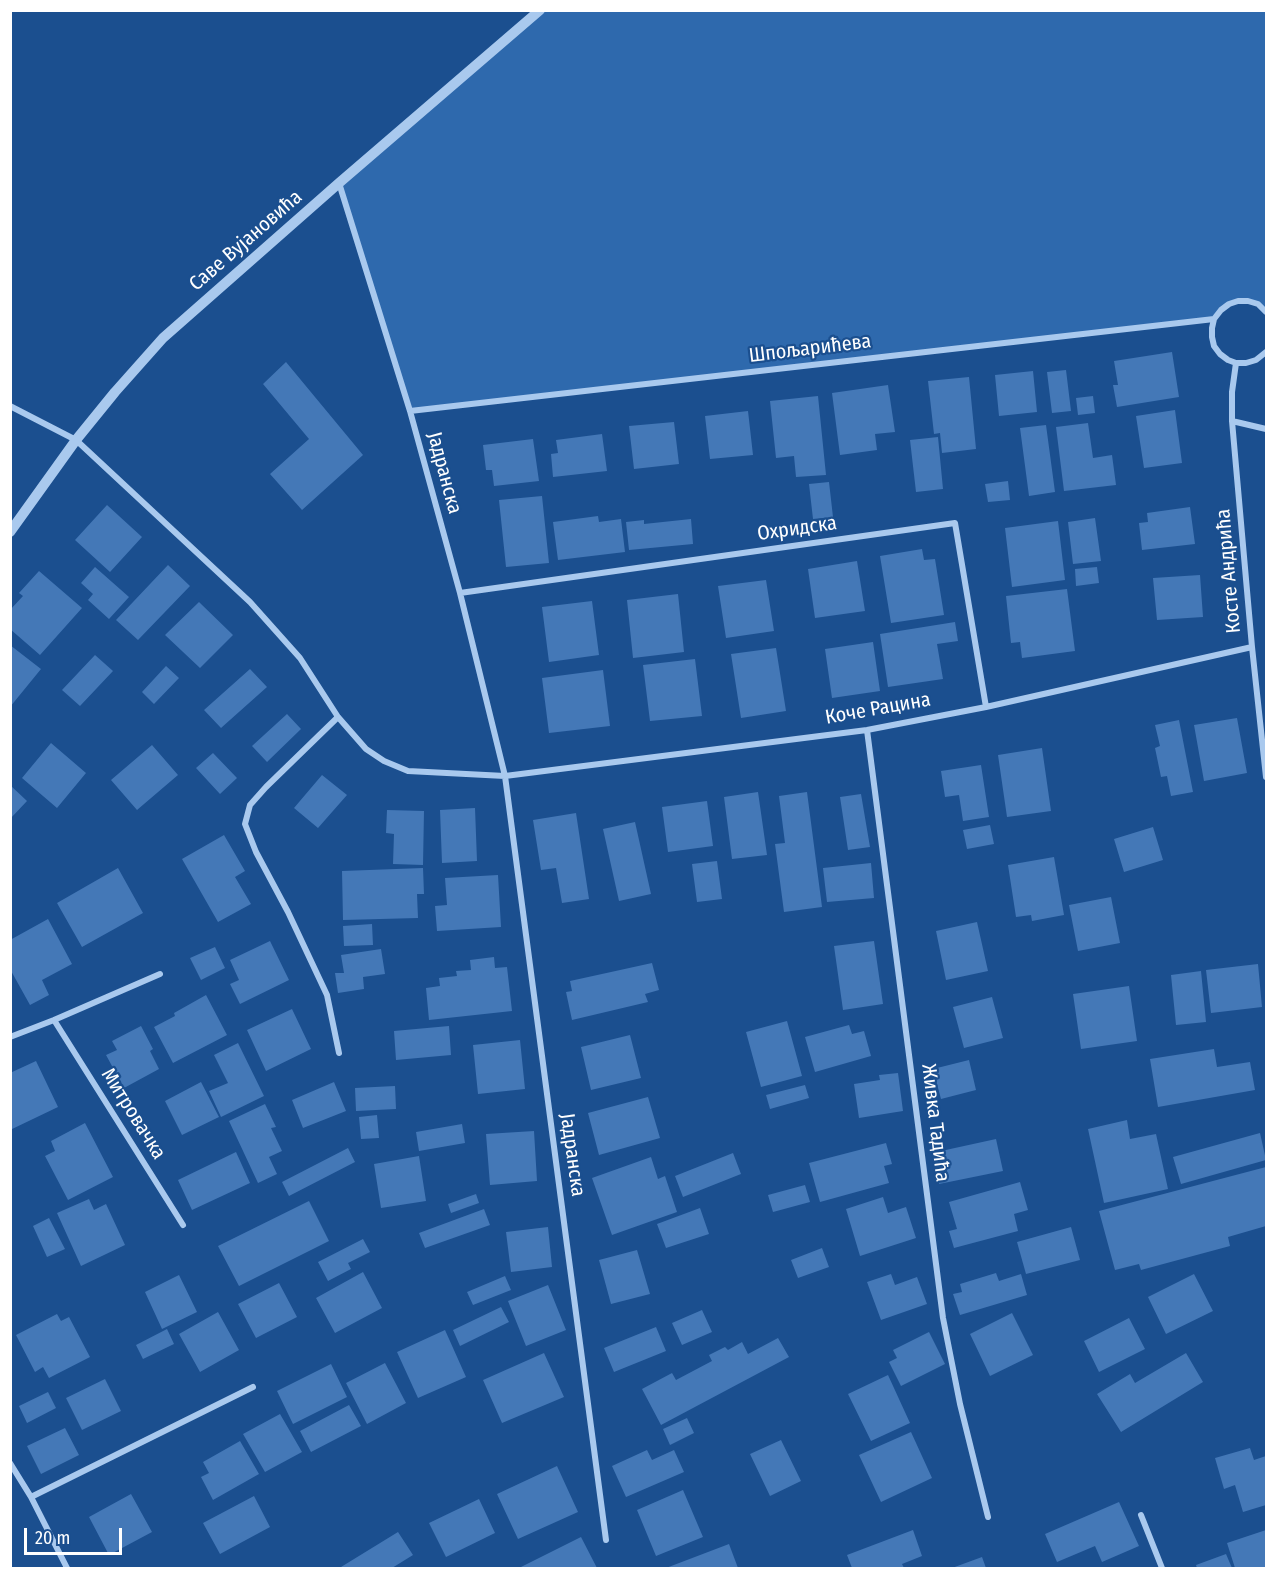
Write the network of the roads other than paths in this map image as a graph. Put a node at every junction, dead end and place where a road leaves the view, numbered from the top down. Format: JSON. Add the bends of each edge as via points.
{"nodes":[{"id":1,"x":540,"y":10,"type":"edge"},
{"id":2,"x":339,"y":183,"type":"junction"},
{"id":3,"x":1266,"y":312,"type":"edge"},
{"id":4,"x":1214,"y":319,"type":"junction"},
{"id":5,"x":1266,"y":352,"type":"edge"},
{"id":6,"x":1236,"y":363,"type":"junction"},
{"id":7,"x":10,"y":406,"type":"edge"},
{"id":8,"x":410,"y":411,"type":"junction"},
{"id":9,"x":1232,"y":421,"type":"junction"},
{"id":10,"x":1266,"y":429,"type":"edge"},
{"id":11,"x":76,"y":440,"type":"junction"},
{"id":12,"x":10,"y":532,"type":"edge"},
{"id":13,"x":460,"y":593,"type":"junction"},
{"id":14,"x":1252,"y":647,"type":"junction"},
{"id":15,"x":986,"y":707,"type":"junction"},
{"id":16,"x":338,"y":717,"type":"junction"},
{"id":17,"x":867,"y":730,"type":"junction"},
{"id":18,"x":505,"y":776,"type":"junction"},
{"id":19,"x":1266,"y":777,"type":"edge"},
{"id":20,"x":160,"y":974,"type":"dead end"},
{"id":21,"x":54,"y":1020,"type":"junction"},
{"id":22,"x":10,"y":1037,"type":"edge"},
{"id":23,"x":339,"y":1053,"type":"dead end"},
{"id":24,"x":183,"y":1225,"type":"dead end"},
{"id":25,"x":253,"y":1387,"type":"dead end"},
{"id":26,"x":10,"y":1463,"type":"edge"},
{"id":27,"x":31,"y":1497,"type":"junction"},
{"id":28,"x":1141,"y":1515,"type":"dead end"},
{"id":29,"x":988,"y":1517,"type":"dead end"},
{"id":30,"x":606,"y":1540,"type":"dead end"},
{"id":31,"x":67,"y":1569,"type":"edge"},
{"id":32,"x":1162,"y":1569,"type":"edge"}],
"edges":[{"from":1,"to":2,"type":"street","name":"Саве Вујановића"},
{"from":2,"to":8,"type":"street","name":"Јадранска"},
{"from":2,"to":11,"type":"street","name":"Саве Вујановића","via":[[163,338]]},
{"from":3,"to":4,"type":"street","via":[[1258,304],[1238,301]]},
{"from":4,"to":6,"type":"street","via":[[1214,346]]},
{"from":4,"to":8,"type":"street","name":"Шпољарићева"},
{"from":5,"to":6,"type":"street","via":[[1256,360]]},
{"from":6,"to":9,"type":"street","name":"Косте Андрића"},
{"from":7,"to":11,"type":"street"},
{"from":8,"to":13,"type":"street","name":"Јадранска"},
{"from":9,"to":10,"type":"street"},
{"from":9,"to":14,"type":"street","name":"Косте Андрића"},
{"from":11,"to":12,"type":"street","name":"Саве Вујановића"},
{"from":11,"to":16,"type":"street","via":[[250,602],[300,657]]},
{"from":13,"to":15,"type":"street","name":"Охридска","via":[[955,523]]},
{"from":13,"to":18,"type":"street","name":"Јадранска"},
{"from":14,"to":15,"type":"street","name":"Коче Рацина"},
{"from":14,"to":19,"type":"street","name":"Косте Андрића"},
{"from":15,"to":17,"type":"street","name":"Коче Рацина"},
{"from":16,"to":18,"type":"street","via":[[366,749],[408,771]]},
{"from":16,"to":23,"type":"street","via":[[266,787],[250,806],[245,824],[327,995]]},
{"from":17,"to":18,"type":"street","name":"Коче Рацина"},
{"from":17,"to":29,"type":"street","name":"Живка Тадића","via":[[943,1318]]},
{"from":18,"to":30,"type":"street","name":"Јадранска"},
{"from":20,"to":21,"type":"street"},
{"from":21,"to":22,"type":"street"},
{"from":21,"to":24,"type":"street","name":"Митровачка"},
{"from":25,"to":27,"type":"street"},
{"from":26,"to":27,"type":"street"},
{"from":27,"to":31,"type":"street"},
{"from":28,"to":32,"type":"street"}]}
